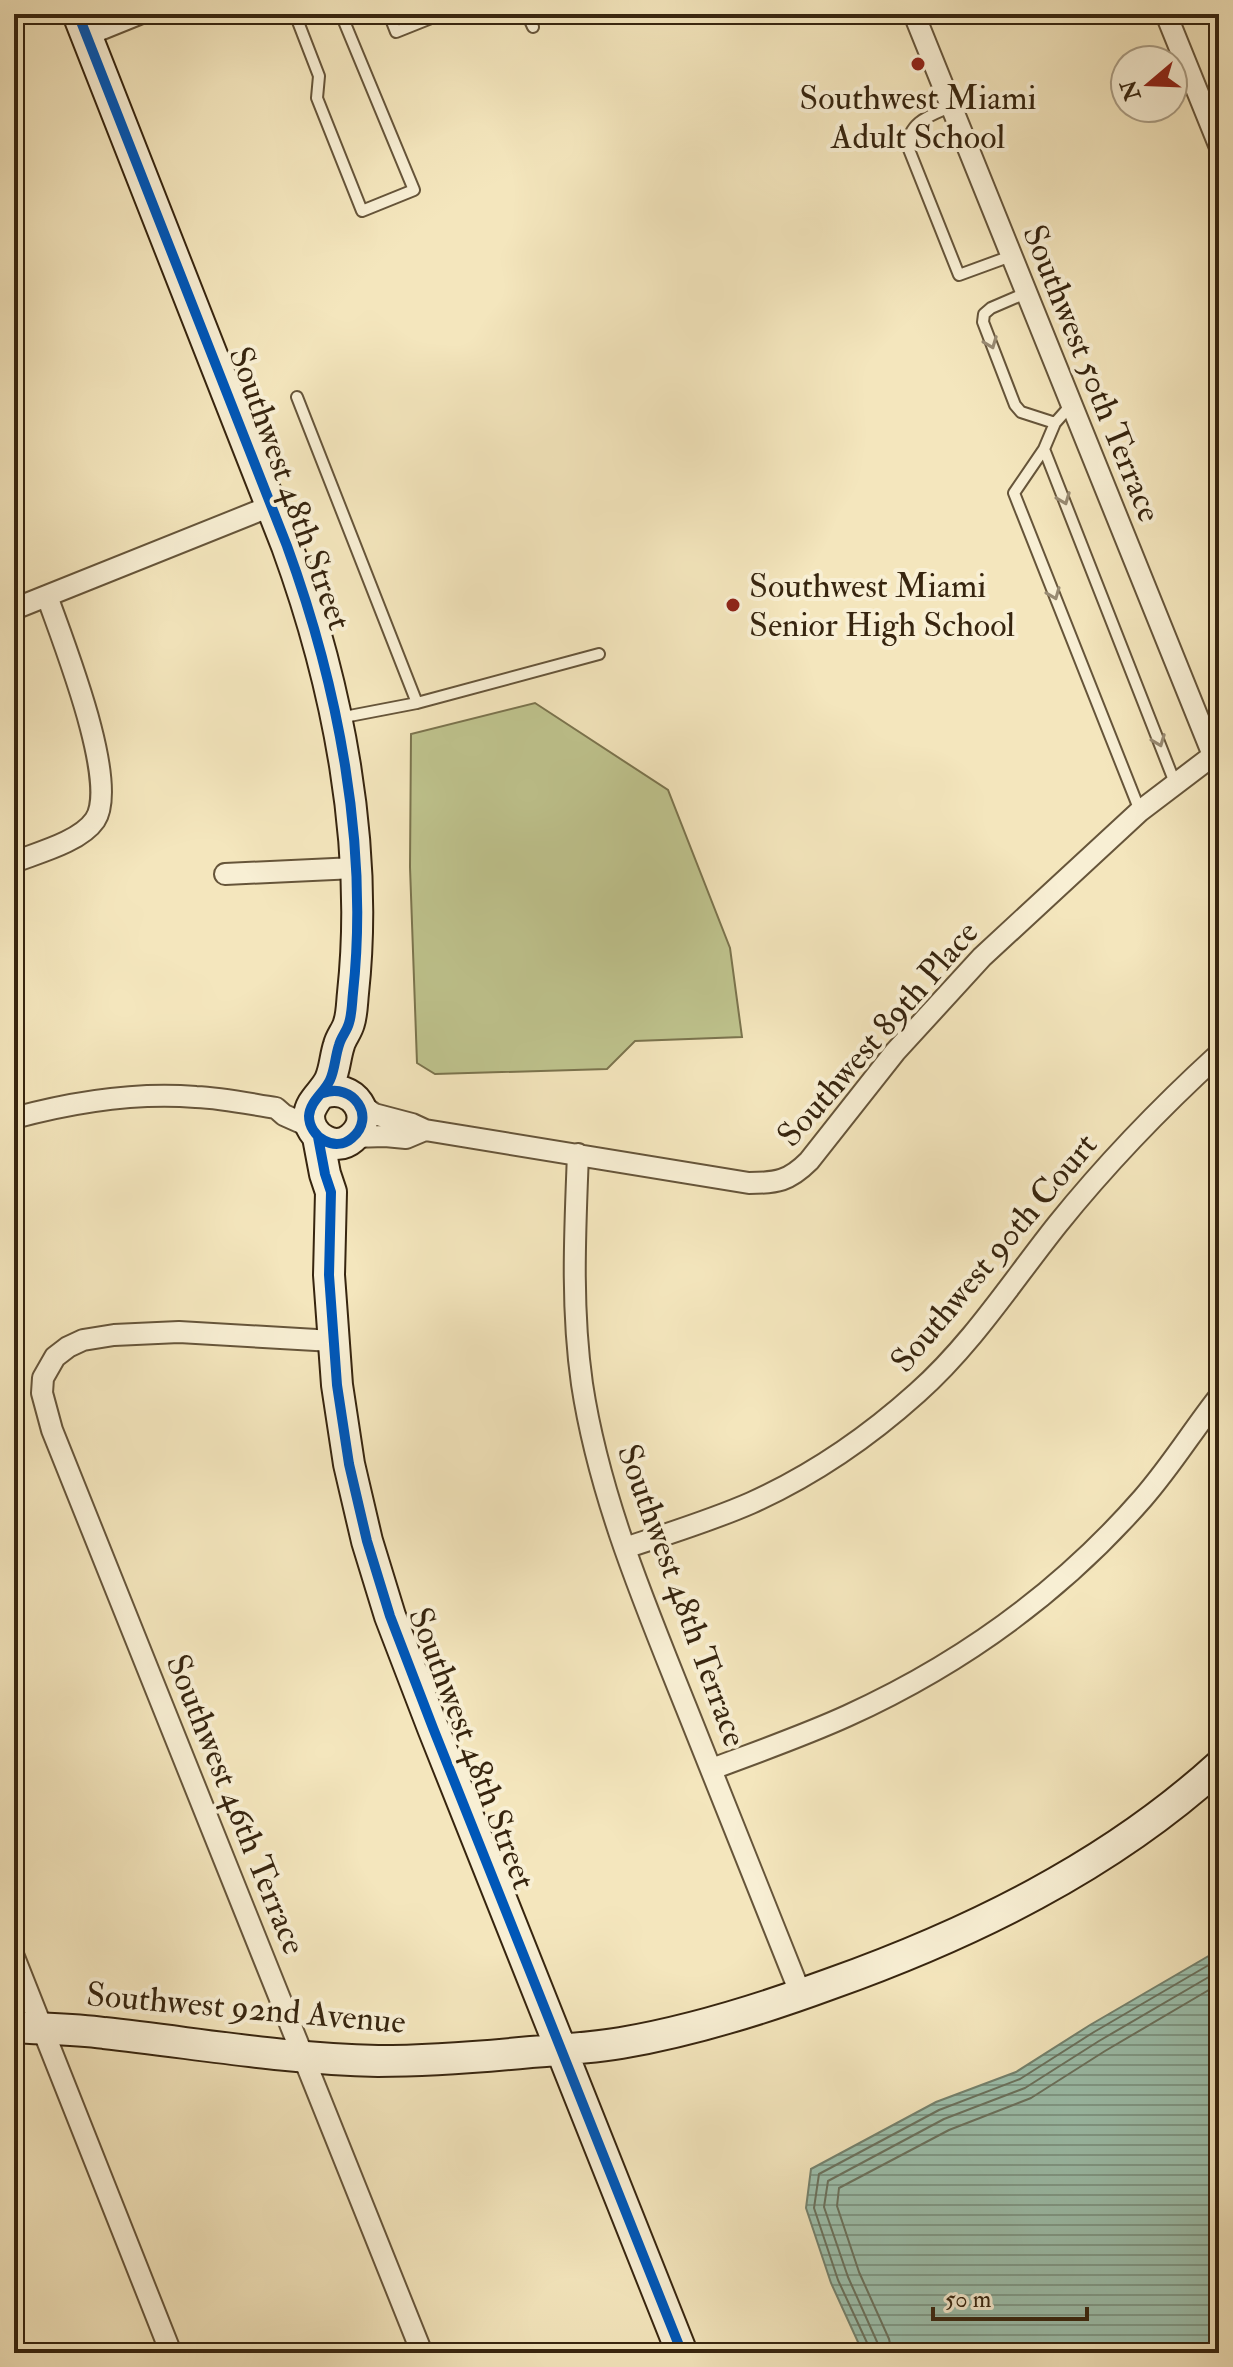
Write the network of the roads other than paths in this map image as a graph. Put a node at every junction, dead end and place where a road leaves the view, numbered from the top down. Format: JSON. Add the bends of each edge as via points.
{"nodes":[{"id":1,"x":139,"y":14,"type":"edge"},
{"id":2,"x":295,"y":14,"type":"edge"},
{"id":3,"x":341,"y":14,"type":"edge"},
{"id":4,"x":389,"y":14,"type":"edge"},
{"id":5,"x":441,"y":14,"type":"edge"},
{"id":6,"x":527,"y":14,"type":"edge"},
{"id":7,"x":914,"y":14,"type":"edge"},
{"id":8,"x":1166,"y":14,"type":"edge"},
{"id":9,"x":82,"y":24,"type":"edge"},
{"id":10,"x":533,"y":27,"type":"dead end"},
{"id":11,"x":952,"y":106,"type":"junction"},
{"id":12,"x":1219,"y":145,"type":"edge"},
{"id":13,"x":1011,"y":256,"type":"junction"},
{"id":14,"x":1026,"y":293,"type":"junction"},
{"id":15,"x":297,"y":397,"type":"dead end"},
{"id":16,"x":1071,"y":405,"type":"junction"},
{"id":17,"x":1055,"y":423,"type":"junction"},
{"id":18,"x":1044,"y":449,"type":"junction"},
{"id":19,"x":271,"y":506,"type":"junction"},
{"id":20,"x":47,"y":596,"type":"junction"},
{"id":21,"x":14,"y":609,"type":"edge"},
{"id":22,"x":599,"y":654,"type":"dead end"},
{"id":23,"x":417,"y":703,"type":"junction"},
{"id":24,"x":337,"y":719,"type":"junction"},
{"id":25,"x":1216,"y":753,"type":"edge"},
{"id":26,"x":1175,"y":783,"type":"junction"},
{"id":27,"x":1140,"y":811,"type":"junction"},
{"id":28,"x":14,"y":862,"type":"edge"},
{"id":29,"x":355,"y":868,"type":"junction"},
{"id":30,"x":225,"y":874,"type":"dead end"},
{"id":31,"x":349,"y":1023,"type":"junction"},
{"id":32,"x":1219,"y":1054,"type":"edge"},
{"id":33,"x":356,"y":1100,"type":"junction"},
{"id":34,"x":14,"y":1118,"type":"edge"},
{"id":35,"x":328,"y":1122,"type":"junction"},
{"id":36,"x":425,"y":1130,"type":"junction"},
{"id":37,"x":578,"y":1154,"type":"junction"},
{"id":38,"x":333,"y":1341,"type":"junction"},
{"id":39,"x":1219,"y":1397,"type":"edge"},
{"id":40,"x":625,"y":1548,"type":"junction"},
{"id":41,"x":1219,"y":1766,"type":"edge"},
{"id":42,"x":712,"y":1769,"type":"junction"},
{"id":43,"x":14,"y":1957,"type":"edge"},
{"id":44,"x":801,"y":1995,"type":"junction"},
{"id":45,"x":28,"y":2028,"type":"edge"},
{"id":46,"x":562,"y":2050,"type":"junction"},
{"id":47,"x":303,"y":2057,"type":"junction"},
{"id":48,"x":171,"y":2353,"type":"edge"},
{"id":49,"x":422,"y":2353,"type":"edge"},
{"id":50,"x":682,"y":2353,"type":"edge"}],
"edges":[{"from":1,"to":9,"type":"street"},
{"from":2,"to":3,"type":"lane","via":[[319,76],[317,98],[362,211],[414,190]]},
{"from":4,"to":5,"type":"lane","via":[[396,32]]},
{"from":6,"to":10,"type":"lane"},
{"from":7,"to":11,"type":"street","name":"Southwest 50th Terrace"},
{"from":8,"to":12,"type":"street"},
{"from":9,"to":19,"type":"street","name":"Southwest 48th Street"},
{"from":11,"to":13,"type":"street","name":"Southwest 50th Terrace"},
{"from":11,"to":13,"type":"lane","via":[[924,119],[908,136],[919,175],[959,275]]},
{"from":13,"to":14,"type":"street","name":"Southwest 50th Terrace"},
{"from":14,"to":16,"type":"street","name":"Southwest 50th Terrace"},
{"from":14,"to":17,"type":"lane","one_way":true,"via":[[991,308],[983,322],[1015,405]]},
{"from":15,"to":23,"type":"lane"},
{"from":16,"to":17,"type":"lane"},
{"from":16,"to":25,"type":"street","name":"Southwest 50th Terrace"},
{"from":17,"to":18,"type":"lane"},
{"from":18,"to":26,"type":"lane","one_way":true},
{"from":18,"to":27,"type":"lane","one_way":true,"via":[[1014,493]]},
{"from":19,"to":20,"type":"street"},
{"from":19,"to":24,"type":"street","name":"Southwest 48th Street","via":[[302,588]]},
{"from":20,"to":21,"type":"street"},
{"from":20,"to":28,"type":"street","via":[[77,682],[102,792],[95,820],[75,837]]},
{"from":22,"to":23,"type":"lane"},
{"from":23,"to":24,"type":"lane"},
{"from":24,"to":29,"type":"street","name":"Southwest 48th Street"},
{"from":25,"to":26,"type":"street","name":"Southwest 89th Place"},
{"from":26,"to":27,"type":"street","name":"Southwest 89th Place"},
{"from":27,"to":37,"type":"street","name":"Southwest 89th Place","via":[[952,988],[796,1174],[749,1183]]},
{"from":29,"to":30,"type":"street"},
{"from":29,"to":31,"type":"street","name":"Southwest 48th Street","via":[[356,952]]},
{"from":31,"to":33,"type":"street","name":"Southwest 48th Street","via":[[356,1046]]},
{"from":31,"to":35,"type":"street","name":"Southwest 48th Street","via":[[339,1043]]},
{"from":32,"to":40,"type":"street","name":"Southwest 90th Court","via":[[1117,1154],[975,1333],[900,1408],[783,1488]]},
{"from":33,"to":35,"type":"street","via":[[338,1090]]},
{"from":33,"to":35,"type":"street","name":"Southwest 48th Street","via":[[360,1127]]},
{"from":33,"to":36,"type":"street","name":"Southwest 89th Place","via":[[374,1114]]},
{"from":34,"to":35,"type":"street","name":"Southwest 89th Place","via":[[74,1104],[147,1096],[276,1108],[288,1102]]},
{"from":35,"to":36,"type":"street","name":"Southwest 89th Place","via":[[406,1138]]},
{"from":35,"to":38,"type":"street","name":"Southwest 48th Street","via":[[325,1174],[331,1192]]},
{"from":36,"to":37,"type":"street","name":"Southwest 89th Place"},
{"from":37,"to":40,"type":"street","name":"Southwest 48th Terrace","via":[[574,1271],[582,1383],[598,1463]]},
{"from":38,"to":46,"type":"street","name":"Southwest 48th Street","via":[[349,1464],[379,1584]]},
{"from":38,"to":47,"type":"street","name":"Southwest 46th Terrace","via":[[179,1332],[83,1340],[48,1366],[42,1393],[52,1430]]},
{"from":39,"to":42,"type":"street","via":[[1143,1498],[1028,1607],[958,1657],[884,1697]]},
{"from":40,"to":42,"type":"street","name":"Southwest 48th Terrace"},
{"from":41,"to":44,"type":"street","name":"Southwest 92nd Avenue","via":[[1132,1834],[1031,1897],[958,1934]]},
{"from":42,"to":44,"type":"street","name":"Southwest 48th Terrace"},
{"from":43,"to":45,"type":"street"},
{"from":44,"to":46,"type":"street","name":"Southwest 92nd Avenue","via":[[684,2030]]},
{"from":45,"to":47,"type":"street","name":"Southwest 92nd Avenue"},
{"from":45,"to":48,"type":"street"},
{"from":46,"to":47,"type":"street","name":"Southwest 92nd Avenue","via":[[412,2061]]},
{"from":46,"to":50,"type":"street","name":"Southwest 48th Street"},
{"from":47,"to":49,"type":"street","name":"Southwest 46th Terrace"}]}
